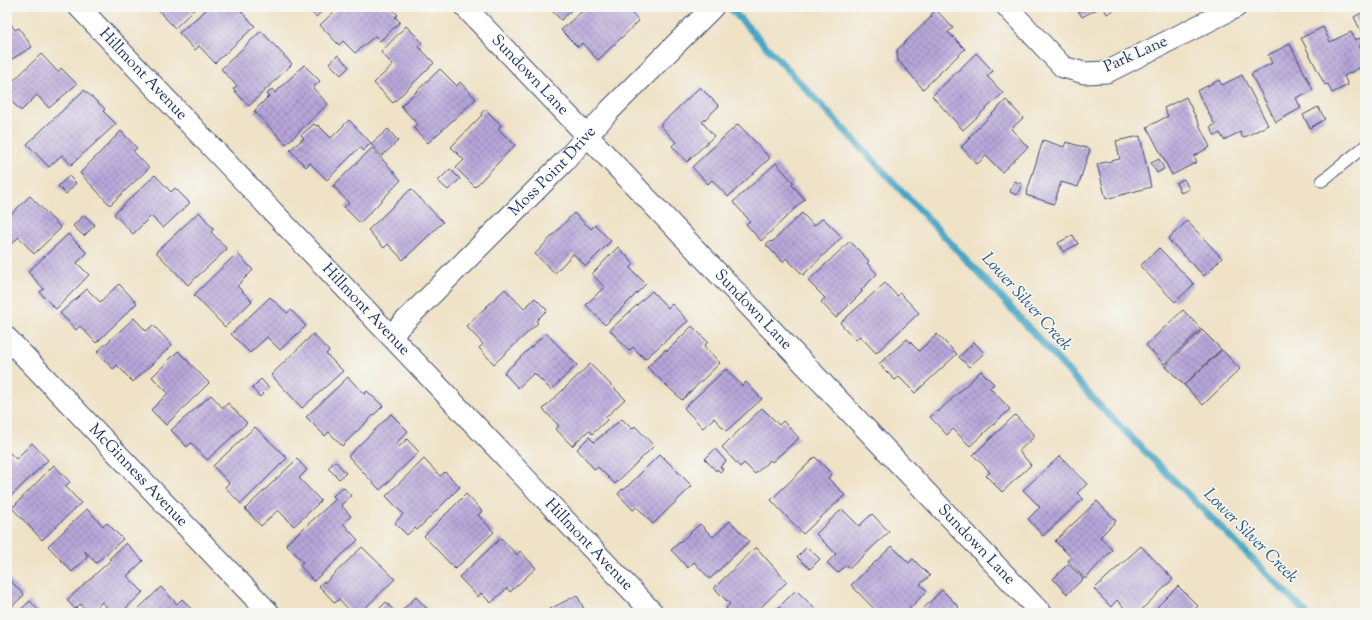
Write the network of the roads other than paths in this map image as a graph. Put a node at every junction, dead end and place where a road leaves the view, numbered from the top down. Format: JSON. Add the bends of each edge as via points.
{"nodes":[{"id":1,"x":79,"y":7,"type":"edge"},
{"id":2,"x":465,"y":7,"type":"edge"},
{"id":3,"x":1007,"y":7,"type":"edge"},
{"id":4,"x":1236,"y":7,"type":"edge"},
{"id":5,"x":708,"y":12,"type":"edge"},
{"id":6,"x":588,"y":134,"type":"junction"},
{"id":7,"x":1365,"y":146,"type":"edge"},
{"id":8,"x":1322,"y":181,"type":"dead end"},
{"id":9,"x":391,"y":335,"type":"junction"},
{"id":10,"x":7,"y":338,"type":"edge"},
{"id":11,"x":269,"y":613,"type":"edge"},
{"id":12,"x":653,"y":613,"type":"edge"},
{"id":13,"x":1041,"y":613,"type":"edge"}],
"edges":[{"from":1,"to":9,"type":"street","name":"Hillmont Avenue"},
{"from":2,"to":6,"type":"street","name":"Sundown Lane"},
{"from":3,"to":4,"type":"street","name":"Park Lane","via":[[1064,67],[1084,73],[1107,72]]},
{"from":5,"to":6,"type":"street","name":"Moss Point Drive"},
{"from":6,"to":9,"type":"street","name":"Moss Point Drive","via":[[564,162]]},
{"from":6,"to":13,"type":"street","name":"Sundown Lane"},
{"from":7,"to":8,"type":"lane"},
{"from":9,"to":12,"type":"street","name":"Hillmont Avenue"},
{"from":10,"to":11,"type":"street","name":"McGinness Avenue"}]}
